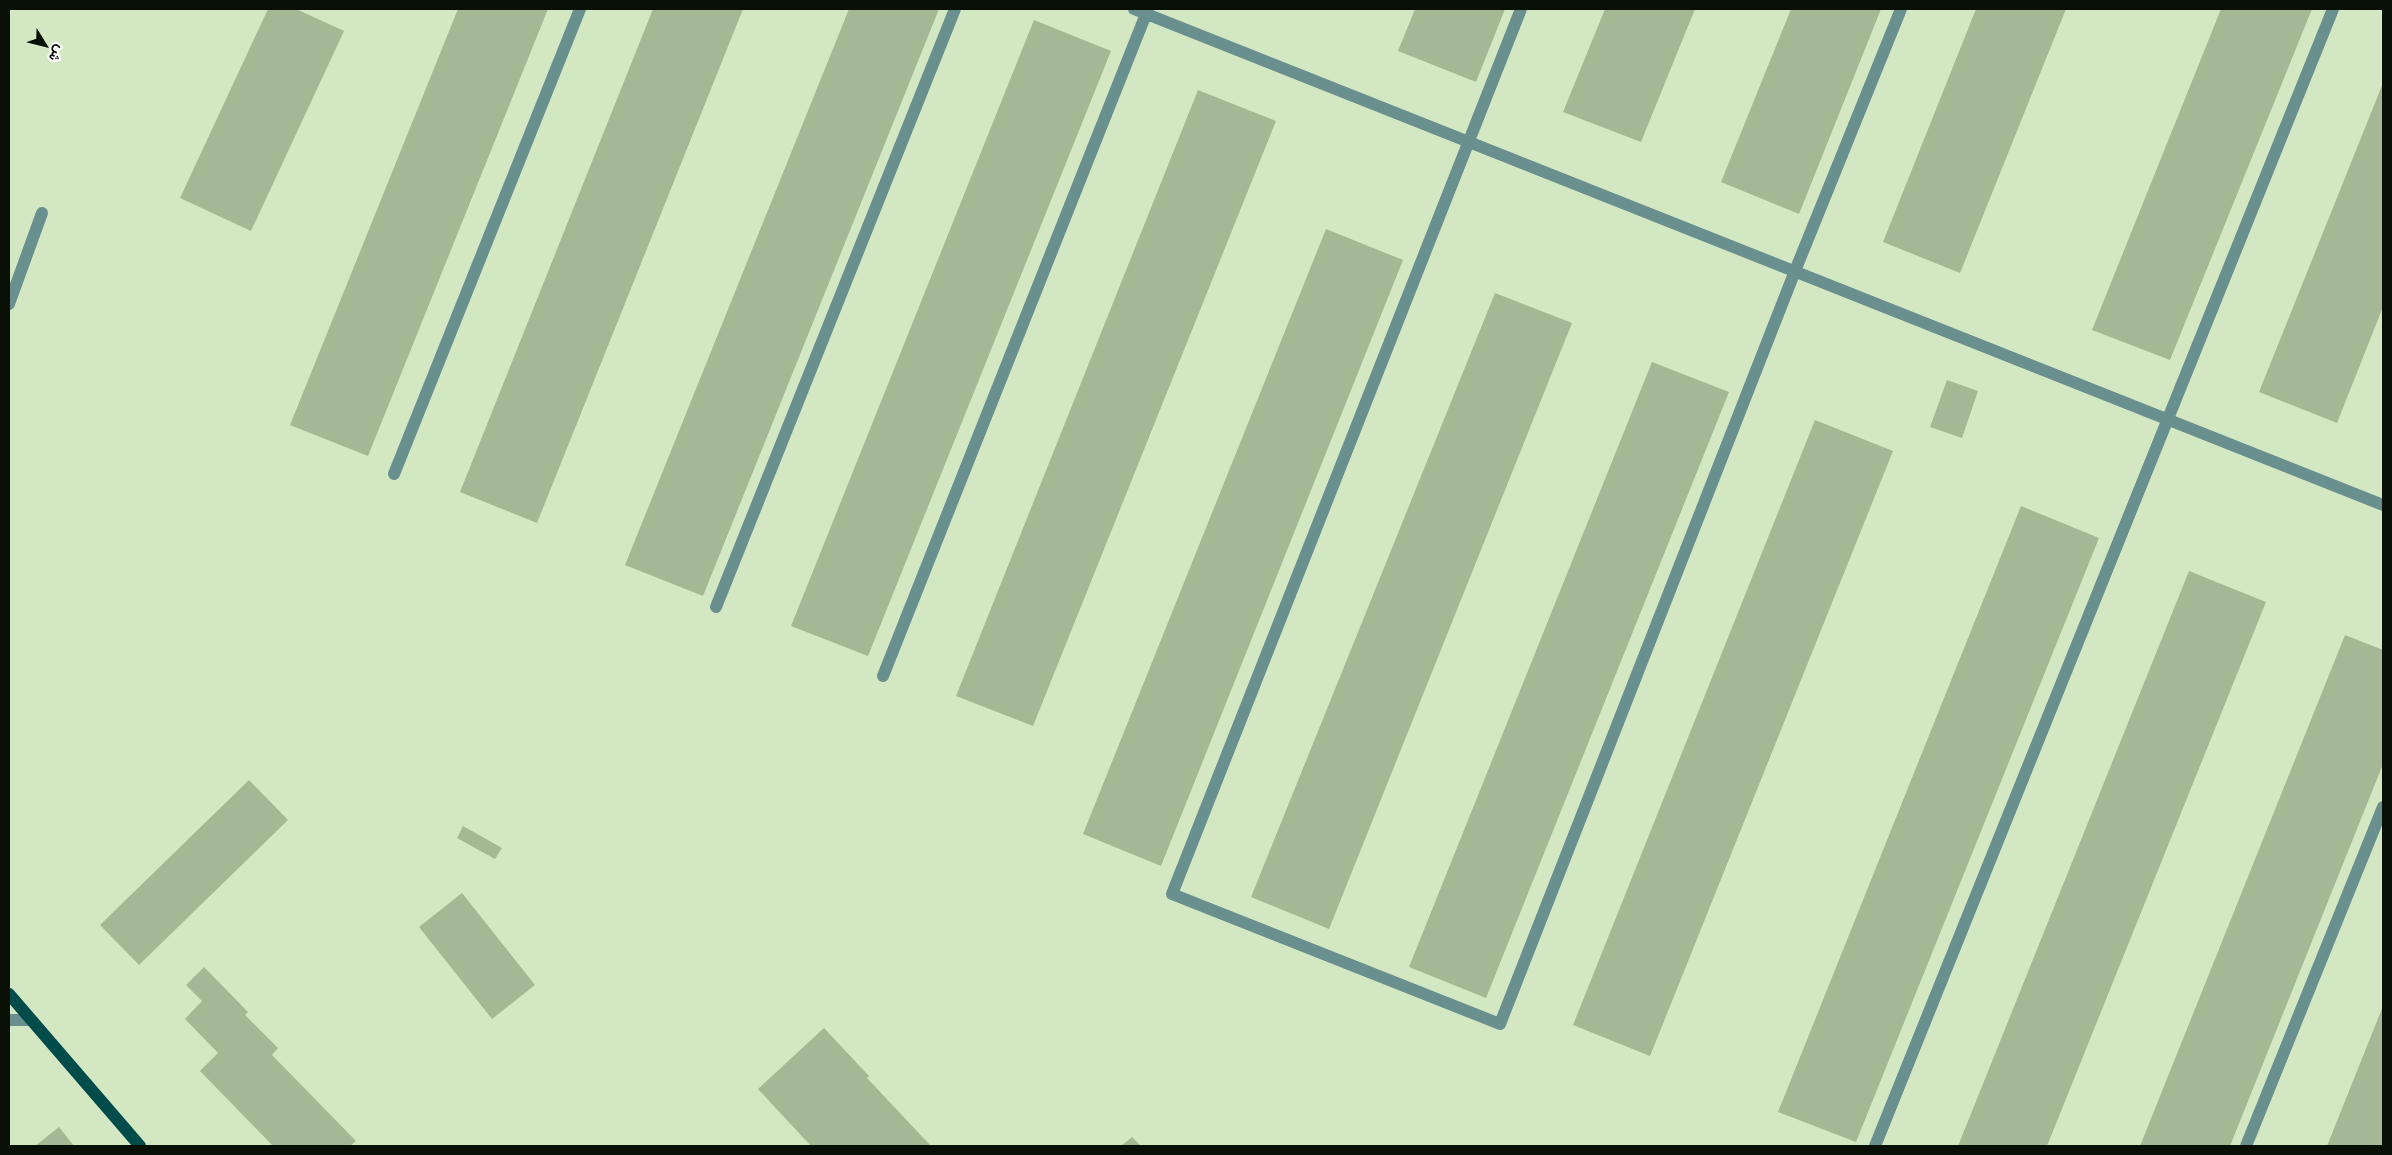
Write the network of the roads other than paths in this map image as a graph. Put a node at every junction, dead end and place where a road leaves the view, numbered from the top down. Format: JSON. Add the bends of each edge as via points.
{"nodes":[{"id":1,"x":580,"y":9,"type":"edge"},
{"id":2,"x":955,"y":9,"type":"edge"},
{"id":3,"x":1520,"y":9,"type":"edge"},
{"id":4,"x":1901,"y":9,"type":"edge"},
{"id":5,"x":2334,"y":9,"type":"edge"},
{"id":6,"x":1142,"y":10,"type":"edge"},
{"id":7,"x":1468,"y":141,"type":"junction"},
{"id":8,"x":42,"y":213,"type":"dead end"},
{"id":9,"x":1795,"y":271,"type":"junction"},
{"id":10,"x":9,"y":304,"type":"edge"},
{"id":11,"x":2168,"y":419,"type":"junction"},
{"id":12,"x":394,"y":474,"type":"dead end"},
{"id":13,"x":2383,"y":504,"type":"edge"},
{"id":14,"x":716,"y":607,"type":"dead end"},
{"id":15,"x":883,"y":676,"type":"dead end"},
{"id":16,"x":2383,"y":807,"type":"edge"},
{"id":17,"x":9,"y":994,"type":"edge"},
{"id":18,"x":9,"y":1020,"type":"edge"},
{"id":19,"x":31,"y":1020,"type":"junction"},
{"id":20,"x":140,"y":1146,"type":"edge"},
{"id":21,"x":1875,"y":1146,"type":"edge"},
{"id":22,"x":2246,"y":1146,"type":"edge"}],
"edges":[{"from":1,"to":12,"type":"street"},
{"from":2,"to":14,"type":"street"},
{"from":3,"to":7,"type":"street"},
{"from":4,"to":9,"type":"street"},
{"from":5,"to":11,"type":"street"},
{"from":6,"to":7,"type":"street"},
{"from":6,"to":15,"type":"street"},
{"from":7,"to":9,"type":"street"},
{"from":7,"to":9,"type":"street","via":[[1172,894],[1500,1024]]},
{"from":8,"to":10,"type":"street"},
{"from":9,"to":11,"type":"street"},
{"from":11,"to":13,"type":"street"},
{"from":11,"to":21,"type":"street"},
{"from":16,"to":22,"type":"street"},
{"from":17,"to":19,"type":"main road"},
{"from":18,"to":19,"type":"street"},
{"from":19,"to":20,"type":"main road"}]}
